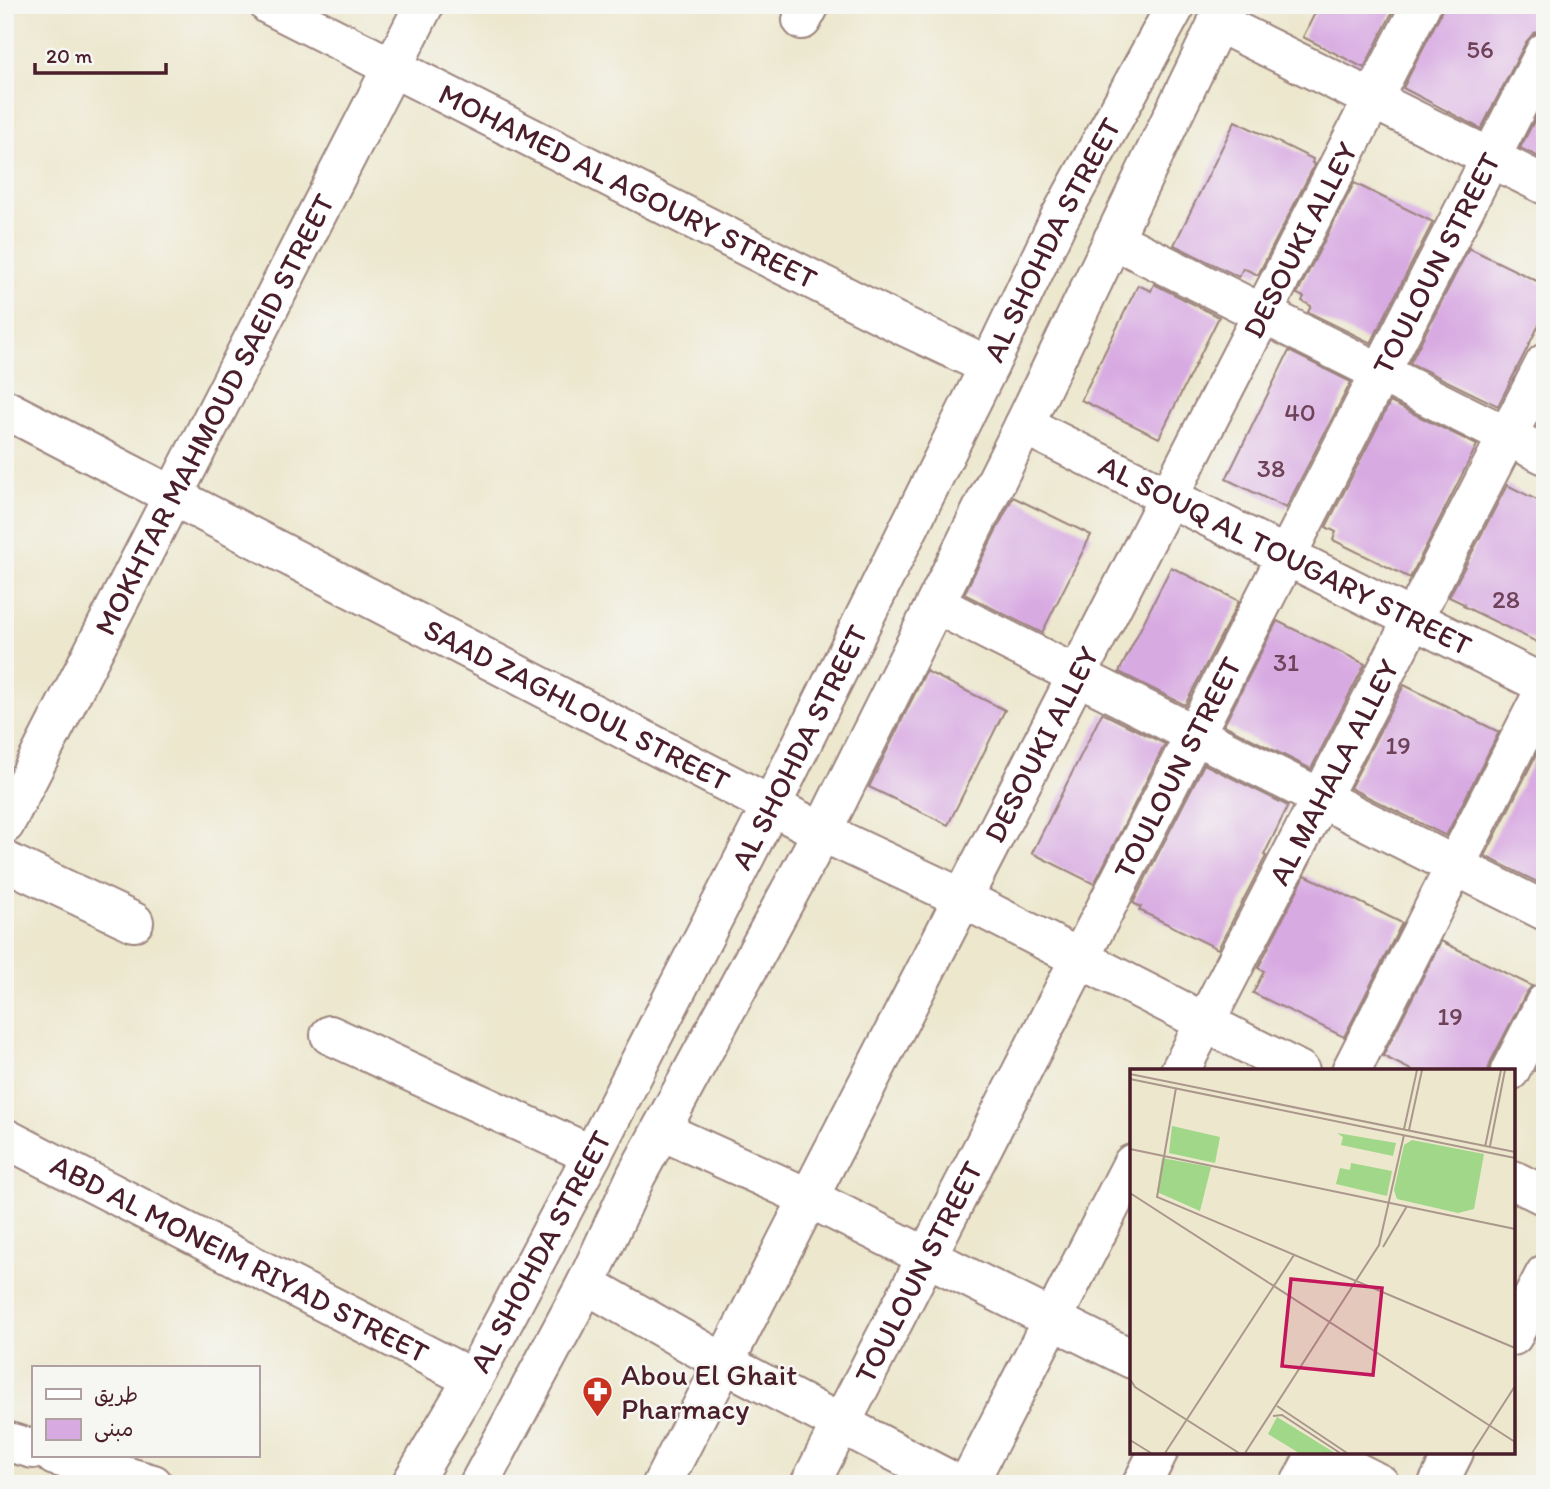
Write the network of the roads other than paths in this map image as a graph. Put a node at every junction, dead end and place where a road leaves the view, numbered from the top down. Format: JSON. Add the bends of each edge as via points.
{"nodes":[{"id":1,"x":269,"y":5,"type":"edge"},
{"id":2,"x":424,"y":5,"type":"edge"},
{"id":3,"x":1175,"y":5,"type":"edge"},
{"id":4,"x":1421,"y":5,"type":"edge"},
{"id":5,"x":1222,"y":14,"type":"edge"},
{"id":6,"x":1545,"y":52,"type":"edge"},
{"id":7,"x":392,"y":67,"type":"junction"},
{"id":8,"x":1372,"y":100,"type":"junction"},
{"id":9,"x":1490,"y":158,"type":"junction"},
{"id":10,"x":1545,"y":185,"type":"edge"},
{"id":11,"x":1114,"y":239,"type":"junction"},
{"id":12,"x":1263,"y":313,"type":"junction"},
{"id":13,"x":1545,"y":363,"type":"edge"},
{"id":14,"x":989,"y":366,"type":"junction"},
{"id":15,"x":1380,"y":372,"type":"junction"},
{"id":16,"x":5,"y":409,"type":"edge"},
{"id":17,"x":1024,"y":425,"type":"junction"},
{"id":18,"x":1507,"y":436,"type":"junction"},
{"id":19,"x":1545,"y":455,"type":"edge"},
{"id":20,"x":173,"y":495,"type":"junction"},
{"id":21,"x":1168,"y":496,"type":"junction"},
{"id":22,"x":1286,"y":556,"type":"junction"},
{"id":23,"x":937,"y":605,"type":"junction"},
{"id":24,"x":1413,"y":619,"type":"junction"},
{"id":25,"x":1076,"y":675,"type":"junction"},
{"id":26,"x":1545,"y":687,"type":"edge"},
{"id":27,"x":1194,"y":734,"type":"junction"},
{"id":28,"x":1320,"y":798,"type":"junction"},
{"id":29,"x":771,"y":806,"type":"junction"},
{"id":30,"x":5,"y":824,"type":"edge"},
{"id":31,"x":822,"y":832,"type":"junction"},
{"id":32,"x":5,"y":861,"type":"edge"},
{"id":33,"x":1455,"y":865,"type":"junction"},
{"id":34,"x":962,"y":898,"type":"junction"},
{"id":35,"x":1545,"y":911,"type":"edge"},
{"id":36,"x":134,"y":922,"type":"dead end"},
{"id":37,"x":1080,"y":958,"type":"junction"},
{"id":38,"x":1545,"y":1003,"type":"edge"},
{"id":39,"x":1205,"y":1022,"type":"junction"},
{"id":40,"x":330,"y":1035,"type":"dead end"},
{"id":41,"x":1181,"y":1069,"type":"edge"},
{"id":42,"x":1296,"y":1069,"type":"edge"},
{"id":43,"x":1352,"y":1069,"type":"edge"},
{"id":44,"x":1511,"y":1069,"type":"edge"},
{"id":45,"x":662,"y":1130,"type":"junction"},
{"id":46,"x":5,"y":1138,"type":"edge"},
{"id":47,"x":592,"y":1155,"type":"junction"},
{"id":48,"x":1130,"y":1168,"type":"edge"},
{"id":49,"x":1515,"y":1181,"type":"edge"},
{"id":50,"x":1545,"y":1196,"type":"edge"},
{"id":51,"x":809,"y":1198,"type":"junction"},
{"id":52,"x":926,"y":1256,"type":"junction"},
{"id":53,"x":1545,"y":1274,"type":"edge"},
{"id":54,"x":586,"y":1284,"type":"junction"},
{"id":55,"x":1052,"y":1319,"type":"junction"},
{"id":56,"x":1515,"y":1332,"type":"edge"},
{"id":57,"x":1130,"y":1358,"type":"edge"},
{"id":58,"x":724,"y":1363,"type":"junction"},
{"id":59,"x":473,"y":1379,"type":"junction"},
{"id":60,"x":841,"y":1424,"type":"junction"},
{"id":61,"x":5,"y":1441,"type":"edge"},
{"id":62,"x":32,"y":1449,"type":"edge"},
{"id":63,"x":1157,"y":1454,"type":"edge"},
{"id":64,"x":1316,"y":1454,"type":"edge"},
{"id":65,"x":1321,"y":1454,"type":"edge"},
{"id":66,"x":1453,"y":1454,"type":"edge"},
{"id":67,"x":62,"y":1458,"type":"edge"},
{"id":68,"x":153,"y":1484,"type":"edge"},
{"id":69,"x":411,"y":1484,"type":"edge"},
{"id":70,"x":479,"y":1484,"type":"edge"},
{"id":71,"x":662,"y":1484,"type":"edge"},
{"id":72,"x":810,"y":1484,"type":"edge"},
{"id":73,"x":957,"y":1484,"type":"edge"},
{"id":74,"x":968,"y":1484,"type":"edge"},
{"id":75,"x":1142,"y":1484,"type":"edge"},
{"id":76,"x":1300,"y":1484,"type":"edge"},
{"id":77,"x":1380,"y":1484,"type":"edge"},
{"id":78,"x":1438,"y":1484,"type":"edge"}],
"edges":[{"from":1,"to":7,"type":"main road","name":"MOHAMED AL AGOURY STREET"},
{"from":2,"to":7,"type":"main road","name":"MOKHTAR MAHMOUD SAEID STREET"},
{"from":3,"to":14,"type":"main road","name":"AL SHOHDA STREET","via":[[1059,219]]},
{"from":4,"to":8,"type":"main road","name":"DESOUKI ALLEY"},
{"from":5,"to":8,"type":"main road"},
{"from":5,"to":11,"type":"main road","name":"AL SHOHDA STREET"},
{"from":6,"to":9,"type":"main road","name":"TOULOUN STREET"},
{"from":7,"to":14,"type":"main road","name":"MOHAMED AL AGOURY STREET"},
{"from":7,"to":20,"type":"main road","name":"MOKHTAR MAHMOUD SAEID STREET"},
{"from":8,"to":9,"type":"main road"},
{"from":8,"to":12,"type":"main road","name":"DESOUKI ALLEY"},
{"from":9,"to":10,"type":"main road"},
{"from":9,"to":15,"type":"main road","name":"TOULOUN STREET"},
{"from":11,"to":12,"type":"main road"},
{"from":11,"to":17,"type":"main road","name":"AL SHOHDA STREET"},
{"from":12,"to":15,"type":"main road"},
{"from":12,"to":21,"type":"main road","name":"DESOUKI ALLEY"},
{"from":13,"to":18,"type":"main road","name":"AL MAHALA ALLEY"},
{"from":14,"to":29,"type":"main road","name":"AL SHOHDA STREET"},
{"from":15,"to":18,"type":"main road"},
{"from":15,"to":22,"type":"main road","name":"TOULOUN STREET"},
{"from":16,"to":20,"type":"main road","name":"SAAD ZAGHLOUL STREET"},
{"from":17,"to":21,"type":"main road","name":"AL SOUQ AL TOUGARY STREET"},
{"from":17,"to":23,"type":"main road","name":"AL SHOHDA STREET"},
{"from":18,"to":19,"type":"main road"},
{"from":18,"to":24,"type":"main road","name":"AL MAHALA ALLEY"},
{"from":20,"to":29,"type":"main road","name":"SAAD ZAGHLOUL STREET"},
{"from":20,"to":30,"type":"main road","name":"MOKHTAR MAHMOUD SAEID STREET"},
{"from":21,"to":22,"type":"main road","name":"AL SOUQ AL TOUGARY STREET"},
{"from":21,"to":25,"type":"main road","name":"DESOUKI ALLEY"},
{"from":22,"to":24,"type":"main road","name":"AL SOUQ AL TOUGARY STREET"},
{"from":22,"to":27,"type":"main road","name":"TOULOUN STREET"},
{"from":23,"to":25,"type":"main road"},
{"from":23,"to":31,"type":"main road","name":"AL SHOHDA STREET"},
{"from":24,"to":26,"type":"main road","name":"AL SOUQ AL TOUGARY STREET"},
{"from":24,"to":28,"type":"main road","name":"AL MAHALA ALLEY"},
{"from":25,"to":27,"type":"main road"},
{"from":25,"to":34,"type":"main road","name":"DESOUKI ALLEY"},
{"from":26,"to":33,"type":"main road"},
{"from":27,"to":28,"type":"main road"},
{"from":27,"to":37,"type":"main road","name":"TOULOUN STREET"},
{"from":28,"to":33,"type":"main road"},
{"from":28,"to":39,"type":"main road","name":"AL MAHALA ALLEY"},
{"from":29,"to":31,"type":"main road","name":"SAAD ZAGHLOUL STREET"},
{"from":29,"to":47,"type":"main road","name":"AL SHOHDA STREET"},
{"from":31,"to":34,"type":"main road","name":"SAAD ZAGHLOUL STREET"},
{"from":31,"to":45,"type":"main road","name":"AL SHOHDA STREET"},
{"from":32,"to":36,"type":"main road"},
{"from":33,"to":35,"type":"main road"},
{"from":33,"to":43,"type":"main road"},
{"from":34,"to":37,"type":"main road","name":"SAAD ZAGHLOUL STREET"},
{"from":34,"to":51,"type":"main road","name":"DESOUKI ALLEY"},
{"from":37,"to":39,"type":"main road","name":"SAAD ZAGHLOUL STREET"},
{"from":37,"to":52,"type":"main road","name":"TOULOUN STREET"},
{"from":38,"to":44,"type":"main road"},
{"from":39,"to":41,"type":"main road","name":"AL MAHALA ALLEY"},
{"from":39,"to":42,"type":"main road","name":"SAAD ZAGHLOUL STREET"},
{"from":40,"to":47,"type":"main road"},
{"from":45,"to":51,"type":"main road"},
{"from":45,"to":54,"type":"main road","name":"AL SHOHDA STREET"},
{"from":46,"to":59,"type":"main road","name":"ABD AL MONEIM RIYAD STREET"},
{"from":47,"to":59,"type":"main road","name":"AL SHOHDA STREET"},
{"from":48,"to":55,"type":"main road"},
{"from":49,"to":50,"type":"main road"},
{"from":51,"to":52,"type":"main road"},
{"from":51,"to":58,"type":"main road","name":"DESOUKI ALLEY"},
{"from":52,"to":55,"type":"main road"},
{"from":52,"to":60,"type":"main road","name":"TOULOUN STREET"},
{"from":53,"to":56,"type":"main road"},
{"from":54,"to":58,"type":"main road"},
{"from":54,"to":70,"type":"main road","name":"AL SHOHDA STREET"},
{"from":55,"to":57,"type":"main road"},
{"from":55,"to":74,"type":"main road"},
{"from":58,"to":60,"type":"main road"},
{"from":58,"to":71,"type":"main road","name":"DESOUKI ALLEY"},
{"from":59,"to":69,"type":"main road","name":"AL SHOHDA STREET"},
{"from":60,"to":72,"type":"main road","name":"TOULOUN STREET"},
{"from":60,"to":73,"type":"main road"},
{"from":61,"to":62,"type":"main road"},
{"from":63,"to":75,"type":"main road"},
{"from":64,"to":76,"type":"main road"},
{"from":65,"to":77,"type":"main road"},
{"from":66,"to":78,"type":"main road"},
{"from":67,"to":68,"type":"main road"}]}
